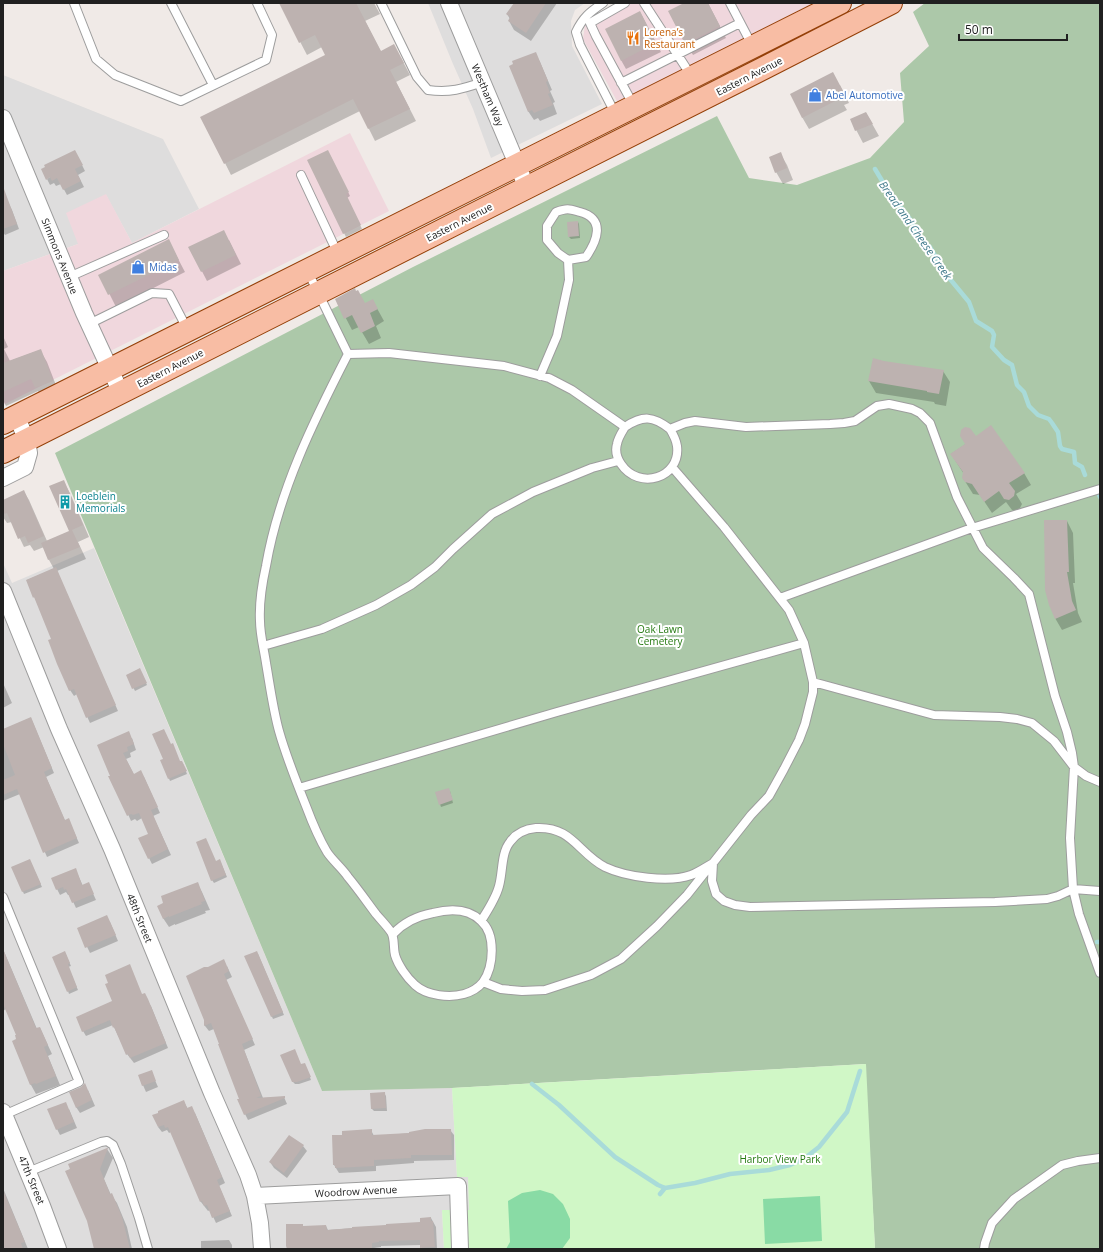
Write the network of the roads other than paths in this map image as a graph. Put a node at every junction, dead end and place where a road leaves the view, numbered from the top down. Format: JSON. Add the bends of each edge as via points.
{"nodes":[{"id":1,"x":74,"y":3,"type":"edge"},
{"id":2,"x":171,"y":3,"type":"edge"},
{"id":3,"x":257,"y":3,"type":"edge"},
{"id":4,"x":381,"y":3,"type":"edge"},
{"id":5,"x":449,"y":3,"type":"edge"},
{"id":6,"x":603,"y":3,"type":"edge"},
{"id":7,"x":625,"y":3,"type":"edge"},
{"id":8,"x":644,"y":3,"type":"edge"},
{"id":9,"x":730,"y":3,"type":"edge"},
{"id":10,"x":840,"y":3,"type":"edge"},
{"id":11,"x":891,"y":3,"type":"edge"},
{"id":12,"x":740,"y":23,"type":"junction"},
{"id":13,"x":753,"y":47,"type":"junction"},
{"id":14,"x":677,"y":54,"type":"junction"},
{"id":15,"x":764,"y":68,"type":"junction"},
{"id":16,"x":692,"y":78,"type":"junction"},
{"id":17,"x":483,"y":82,"type":"junction"},
{"id":18,"x":621,"y":83,"type":"junction"},
{"id":19,"x":213,"y":85,"type":"junction"},
{"id":20,"x":626,"y":111,"type":"junction"},
{"id":21,"x":3,"y":118,"type":"edge"},
{"id":22,"x":518,"y":165,"type":"junction"},
{"id":23,"x":301,"y":175,"type":"dead end"},
{"id":24,"x":527,"y":188,"type":"junction"},
{"id":25,"x":164,"y":235,"type":"dead end"},
{"id":26,"x":339,"y":255,"type":"junction"},
{"id":27,"x":568,"y":260,"type":"junction"},
{"id":28,"x":308,"y":270,"type":"junction"},
{"id":29,"x":69,"y":277,"type":"junction"},
{"id":30,"x":318,"y":293,"type":"junction"},
{"id":31,"x":89,"y":324,"type":"junction"},
{"id":32,"x":187,"y":331,"type":"junction"},
{"id":33,"x":348,"y":354,"type":"junction"},
{"id":34,"x":110,"y":370,"type":"junction"},
{"id":35,"x":540,"y":376,"type":"junction"},
{"id":36,"x":121,"y":393,"type":"junction"},
{"id":37,"x":7,"y":418,"type":"edge"},
{"id":38,"x":625,"y":427,"type":"junction"},
{"id":39,"x":670,"y":429,"type":"junction"},
{"id":40,"x":27,"y":440,"type":"junction"},
{"id":41,"x":3,"y":452,"type":"edge"},
{"id":42,"x":618,"y":461,"type":"junction"},
{"id":43,"x":672,"y":467,"type":"junction"},
{"id":44,"x":3,"y":478,"type":"edge"},
{"id":45,"x":1100,"y":489,"type":"edge"},
{"id":46,"x":972,"y":528,"type":"junction"},
{"id":47,"x":3,"y":591,"type":"edge"},
{"id":48,"x":780,"y":598,"type":"junction"},
{"id":49,"x":804,"y":643,"type":"junction"},
{"id":50,"x":263,"y":646,"type":"junction"},
{"id":51,"x":813,"y":682,"type":"junction"},
{"id":52,"x":1074,"y":767,"type":"junction"},
{"id":53,"x":1100,"y":782,"type":"edge"},
{"id":54,"x":299,"y":788,"type":"junction"},
{"id":55,"x":713,"y":863,"type":"junction"},
{"id":56,"x":1073,"y":889,"type":"junction"},
{"id":57,"x":1100,"y":891,"type":"edge"},
{"id":58,"x":3,"y":897,"type":"edge"},
{"id":59,"x":481,"y":920,"type":"junction"},
{"id":60,"x":393,"y":934,"type":"junction"},
{"id":61,"x":1100,"y":974,"type":"edge"},
{"id":62,"x":483,"y":982,"type":"junction"},
{"id":63,"x":4,"y":1113,"type":"edge"},
{"id":64,"x":1100,"y":1158,"type":"edge"},
{"id":65,"x":28,"y":1172,"type":"junction"},
{"id":66,"x":255,"y":1196,"type":"junction"},
{"id":67,"x":58,"y":1249,"type":"edge"},
{"id":68,"x":148,"y":1249,"type":"edge"},
{"id":69,"x":262,"y":1249,"type":"edge"},
{"id":70,"x":460,"y":1249,"type":"edge"},
{"id":71,"x":984,"y":1249,"type":"edge"}],
"edges":[{"from":1,"to":19,"type":"lane","via":[[96,59],[115,75],[181,101]]},
{"from":2,"to":19,"type":"lane"},
{"from":3,"to":19,"type":"lane","via":[[272,35],[266,60]]},
{"from":4,"to":17,"type":"lane","via":[[417,77],[428,90],[457,90]]},
{"from":5,"to":17,"type":"street","name":"Westham Way"},
{"from":6,"to":20,"type":"lane","via":[[587,14],[576,32],[580,45]]},
{"from":7,"to":18,"type":"lane","via":[[590,23]]},
{"from":8,"to":14,"type":"lane"},
{"from":9,"to":12,"type":"lane"},
{"from":10,"to":13,"type":"main road"},
{"from":11,"to":15,"type":"main road","name":"Eastern Avenue"},
{"from":12,"to":13,"type":"lane"},
{"from":12,"to":14,"type":"lane"},
{"from":13,"to":15,"type":"main road"},
{"from":13,"to":16,"type":"main road"},
{"from":14,"to":16,"type":"lane"},
{"from":14,"to":18,"type":"lane"},
{"from":15,"to":24,"type":"main road","name":"Eastern Avenue"},
{"from":16,"to":20,"type":"main road"},
{"from":17,"to":22,"type":"street","name":"Westham Way"},
{"from":18,"to":20,"type":"lane"},
{"from":20,"to":22,"type":"main road"},
{"from":21,"to":29,"type":"street","name":"Simmons Avenue"},
{"from":22,"to":24,"type":"street","name":"Westham Way"},
{"from":22,"to":26,"type":"main road"},
{"from":23,"to":26,"type":"lane"},
{"from":24,"to":30,"type":"main road","name":"Eastern Avenue"},
{"from":25,"to":29,"type":"lane"},
{"from":26,"to":28,"type":"main road"},
{"from":27,"to":27,"type":"lane","via":[[547,240],[547,226],[556,212],[567,208],[588,214],[596,221],[597,230],[594,246],[586,257]]},
{"from":27,"to":35,"type":"lane","via":[[569,280],[557,336]]},
{"from":28,"to":30,"type":"lane"},
{"from":28,"to":32,"type":"main road"},
{"from":29,"to":31,"type":"street","name":"Simmons Avenue"},
{"from":30,"to":33,"type":"lane"},
{"from":30,"to":36,"type":"main road","name":"Eastern Avenue"},
{"from":31,"to":32,"type":"lane","via":[[152,293],[169,294]]},
{"from":31,"to":34,"type":"street","name":"Simmons Avenue"},
{"from":32,"to":34,"type":"main road"},
{"from":33,"to":35,"type":"lane","via":[[389,353],[444,358],[504,366]]},
{"from":33,"to":50,"type":"lane","via":[[321,407],[290,479],[277,518],[268,549],[262,588],[260,620]]},
{"from":34,"to":36,"type":"street","name":"Simmons Avenue"},
{"from":34,"to":37,"type":"main road"},
{"from":35,"to":38,"type":"lane","via":[[572,390]]},
{"from":36,"to":40,"type":"main road","name":"Eastern Avenue"},
{"from":37,"to":40,"type":"street"},
{"from":38,"to":39,"type":"lane","via":[[634,421],[647,419],[660,422]]},
{"from":38,"to":42,"type":"lane","via":[[617,442]]},
{"from":39,"to":43,"type":"lane","via":[[677,447]]},
{"from":39,"to":46,"type":"lane","via":[[684,423],[695,422],[746,427],[830,424],[855,421],[877,406],[900,405],[920,413],[930,423],[957,497]]},
{"from":40,"to":41,"type":"main road","name":"Eastern Avenue"},
{"from":40,"to":44,"type":"street","via":[[29,453],[25,467]]},
{"from":42,"to":43,"type":"lane","via":[[633,476],[645,480],[658,478]]},
{"from":42,"to":50,"type":"lane","via":[[592,468],[547,486],[492,514],[453,548],[435,568],[376,605],[322,629]]},
{"from":43,"to":48,"type":"lane"},
{"from":45,"to":46,"type":"lane"},
{"from":46,"to":48,"type":"lane"},
{"from":46,"to":52,"type":"lane","via":[[983,548],[1029,594],[1055,696],[1068,732]]},
{"from":47,"to":66,"type":"street","name":"48th Street"},
{"from":48,"to":49,"type":"lane","via":[[789,610]]},
{"from":49,"to":51,"type":"lane"},
{"from":49,"to":54,"type":"lane"},
{"from":50,"to":54,"type":"lane","via":[[272,702]]},
{"from":51,"to":52,"type":"lane","via":[[934,715],[1000,717],[1032,723],[1054,741]]},
{"from":51,"to":55,"type":"lane","via":[[805,724],[784,769],[769,796]]},
{"from":52,"to":53,"type":"lane"},
{"from":52,"to":56,"type":"lane","via":[[1070,838]]},
{"from":54,"to":60,"type":"lane","via":[[317,836]]},
{"from":55,"to":56,"type":"lane","via":[[712,881],[716,894],[724,901],[750,907],[995,902],[1047,899]]},
{"from":55,"to":59,"type":"lane","via":[[690,875],[668,878],[629,875],[604,866],[557,830],[527,829],[509,842],[504,853],[499,887]]},
{"from":55,"to":62,"type":"lane","via":[[657,926],[621,959],[591,975],[545,990],[501,989]]},
{"from":56,"to":57,"type":"lane"},
{"from":56,"to":61,"type":"lane"},
{"from":58,"to":63,"type":"lane","via":[[80,1082]]},
{"from":59,"to":60,"type":"lane","via":[[469,913],[442,911],[414,918],[401,925]]},
{"from":59,"to":62,"type":"lane","via":[[488,930],[492,950],[492,962]]},
{"from":60,"to":62,"type":"lane","via":[[395,955],[402,969],[416,986],[427,992],[462,995],[471,992]]},
{"from":63,"to":65,"type":"street","name":"47th Street"},
{"from":64,"to":71,"type":"lane","via":[[1062,1165],[1014,1199],[992,1223]]},
{"from":65,"to":67,"type":"street","name":"47th Street"},
{"from":65,"to":68,"type":"lane","via":[[107,1141],[113,1145],[121,1164]]},
{"from":66,"to":69,"type":"street","name":"48th Street"},
{"from":66,"to":70,"type":"street","name":"Woodrow Avenue","via":[[458,1186]]}]}
